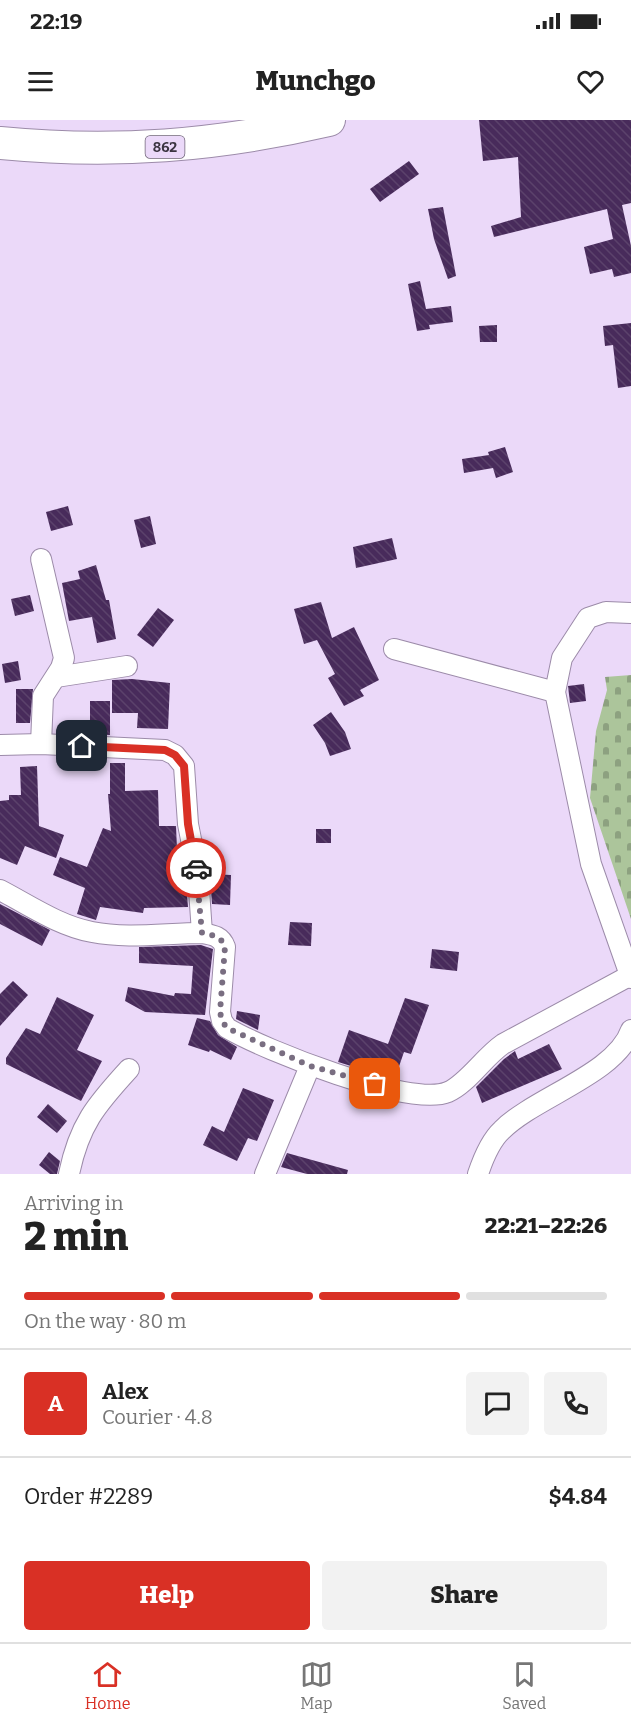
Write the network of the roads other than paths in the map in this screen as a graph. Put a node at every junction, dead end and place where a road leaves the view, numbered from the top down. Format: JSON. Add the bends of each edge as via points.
{"nodes":[{"id":1,"x":329,"y":120,"type":"edge"},
{"id":2,"x":0,"y":142,"type":"edge"},
{"id":3,"x":41,"y":559,"type":"dead end"},
{"id":4,"x":631,"y":613,"type":"edge"},
{"id":5,"x":394,"y":649,"type":"dead end"},
{"id":6,"x":127,"y":666,"type":"dead end"},
{"id":7,"x":56,"y":677,"type":"junction"},
{"id":8,"x":555,"y":692,"type":"junction"},
{"id":9,"x":41,"y":744,"type":"junction"},
{"id":10,"x":0,"y":745,"type":"edge"},
{"id":11,"x":0,"y":890,"type":"edge"},
{"id":12,"x":202,"y":933,"type":"junction"},
{"id":13,"x":631,"y":976,"type":"edge"},
{"id":14,"x":631,"y":1030,"type":"edge"},
{"id":15,"x":310,"y":1066,"type":"junction"},
{"id":16,"x":129,"y":1069,"type":"dead end"},
{"id":17,"x":69,"y":1174,"type":"edge"},
{"id":18,"x":265,"y":1174,"type":"edge"},
{"id":19,"x":478,"y":1174,"type":"edge"}],
"edges":[{"from":1,"to":2,"type":"main road","number":"862","via":[[282,131],[174,146],[67,149]]},
{"from":3,"to":7,"type":"street","via":[[64,658]]},
{"from":4,"to":8,"type":"street","via":[[606,612],[588,618],[562,658]]},
{"from":5,"to":8,"type":"street"},
{"from":6,"to":7,"type":"street"},
{"from":7,"to":9,"type":"street","via":[[43,696]]},
{"from":8,"to":13,"type":"street","via":[[591,864]]},
{"from":9,"to":10,"type":"street"},
{"from":9,"to":12,"type":"street","via":[[165,750],[175,755],[184,766],[187,782],[188,824],[198,875]]},
{"from":11,"to":12,"type":"street","via":[[62,923],[90,932]]},
{"from":12,"to":15,"type":"street","via":[[216,936],[225,947],[220,1012],[227,1028]]},
{"from":13,"to":15,"type":"street","via":[[502,1044],[448,1092],[418,1096]]},
{"from":14,"to":19,"type":"street","via":[[606,1063],[501,1130],[484,1156]]},
{"from":15,"to":18,"type":"street"},
{"from":16,"to":17,"type":"street","via":[[86,1120]]}]}
